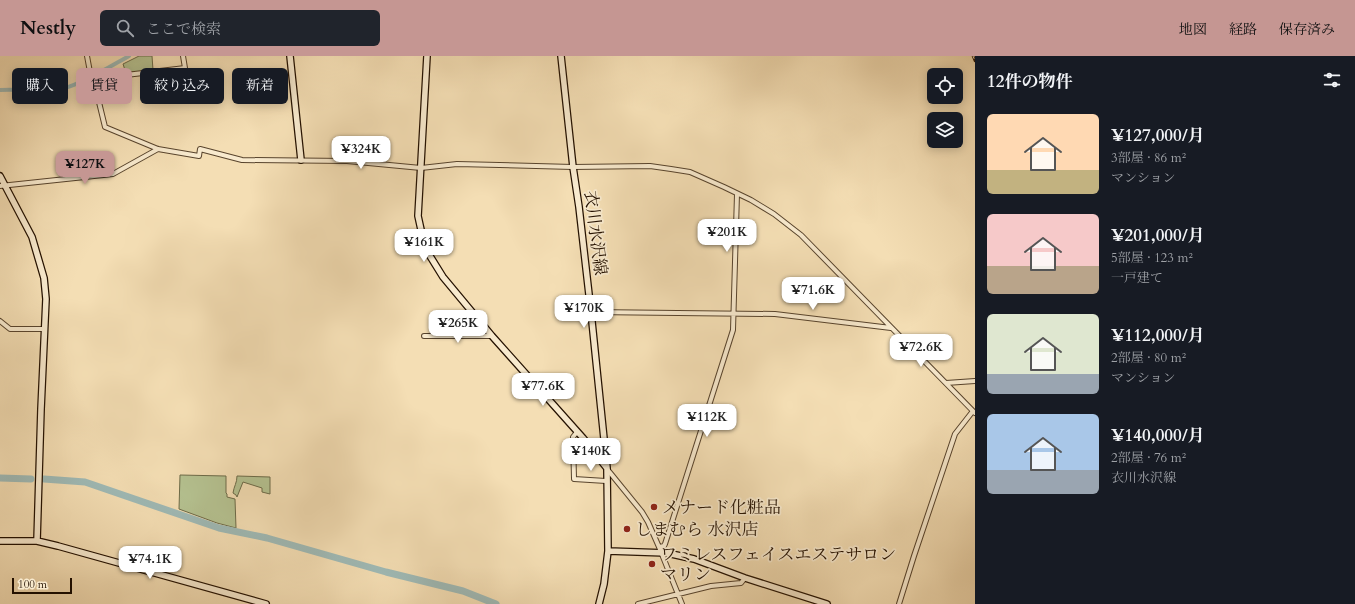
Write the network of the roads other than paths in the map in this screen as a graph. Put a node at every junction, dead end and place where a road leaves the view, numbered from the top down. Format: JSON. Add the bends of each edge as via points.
{"nodes":[{"id":1,"x":87,"y":56,"type":"edge"},
{"id":2,"x":183,"y":56,"type":"edge"},
{"id":3,"x":290,"y":56,"type":"edge"},
{"id":4,"x":427,"y":56,"type":"edge"},
{"id":5,"x":561,"y":56,"type":"edge"},
{"id":6,"x":90,"y":68,"type":"edge"},
{"id":7,"x":132,"y":74,"type":"edge"},
{"id":8,"x":100,"y":104,"type":"edge"},
{"id":9,"x":158,"y":149,"type":"junction"},
{"id":10,"x":301,"y":160,"type":"junction"},
{"id":11,"x":573,"y":167,"type":"junction"},
{"id":12,"x":421,"y":168,"type":"junction"},
{"id":13,"x":0,"y":176,"type":"edge"},
{"id":14,"x":2,"y":186,"type":"edge"},
{"id":15,"x":737,"y":194,"type":"junction"},
{"id":16,"x":591,"y":312,"type":"junction"},
{"id":17,"x":734,"y":314,"type":"junction"},
{"id":18,"x":0,"y":321,"type":"edge"},
{"id":19,"x":892,"y":328,"type":"junction"},
{"id":20,"x":45,"y":329,"type":"junction"},
{"id":21,"x":424,"y":336,"type":"dead end"},
{"id":22,"x":492,"y":336,"type":"junction"},
{"id":23,"x":975,"y":381,"type":"edge"},
{"id":24,"x":946,"y":383,"type":"junction"},
{"id":25,"x":974,"y":412,"type":"edge"},
{"id":26,"x":578,"y":432,"type":"junction"},
{"id":27,"x":606,"y":468,"type":"junction"},
{"id":28,"x":606,"y":481,"type":"junction"},
{"id":29,"x":0,"y":541,"type":"edge"},
{"id":30,"x":37,"y":541,"type":"junction"},
{"id":31,"x":660,"y":550,"type":"junction"},
{"id":32,"x":608,"y":551,"type":"junction"},
{"id":33,"x":746,"y":578,"type":"junction"},
{"id":34,"x":679,"y":594,"type":"junction"},
{"id":35,"x":266,"y":604,"type":"edge"},
{"id":36,"x":600,"y":604,"type":"edge"},
{"id":37,"x":638,"y":604,"type":"edge"},
{"id":38,"x":682,"y":604,"type":"edge"},
{"id":39,"x":827,"y":604,"type":"edge"},
{"id":40,"x":899,"y":604,"type":"edge"}],
"edges":[{"from":1,"to":6,"type":"street"},
{"from":2,"to":7,"type":"street","via":[[185,68]]},
{"from":3,"to":10,"type":"street"},
{"from":4,"to":12,"type":"street"},
{"from":5,"to":11,"type":"street","name":"衣川水沢線"},
{"from":8,"to":9,"type":"street","via":[[105,127]]},
{"from":9,"to":10,"type":"street","via":[[199,156],[200,149],[242,160]]},
{"from":9,"to":14,"type":"street","via":[[113,174]]},
{"from":10,"to":12,"type":"street","via":[[347,161]]},
{"from":11,"to":12,"type":"street","via":[[456,164]]},
{"from":11,"to":15,"type":"street","via":[[650,166],[690,172]]},
{"from":11,"to":16,"type":"street","name":"衣川水沢線"},
{"from":12,"to":22,"type":"street","via":[[418,216],[425,248],[443,277]]},
{"from":13,"to":14,"type":"street"},
{"from":14,"to":20,"type":"street","via":[[32,238],[38,254],[46,299]]},
{"from":15,"to":17,"type":"street"},
{"from":15,"to":19,"type":"street","via":[[768,210],[801,235]]},
{"from":16,"to":17,"type":"street"},
{"from":16,"to":27,"type":"street","name":"衣川水沢線"},
{"from":17,"to":19,"type":"street","via":[[775,314]]},
{"from":17,"to":31,"type":"street","via":[[733,330],[727,350],[665,544]]},
{"from":18,"to":20,"type":"street","via":[[10,328]]},
{"from":19,"to":24,"type":"street"},
{"from":20,"to":30,"type":"street"},
{"from":21,"to":22,"type":"street"},
{"from":22,"to":26,"type":"street"},
{"from":23,"to":24,"type":"street"},
{"from":24,"to":25,"type":"street"},
{"from":25,"to":40,"type":"street","via":[[955,434]]},
{"from":26,"to":27,"type":"street"},
{"from":26,"to":28,"type":"street","via":[[573,437],[574,480]]},
{"from":27,"to":28,"type":"street","name":"衣川水沢線"},
{"from":27,"to":31,"type":"street","via":[[642,512]]},
{"from":28,"to":32,"type":"street","name":"衣川水沢線"},
{"from":29,"to":30,"type":"street"},
{"from":30,"to":35,"type":"street"},
{"from":31,"to":32,"type":"street"},
{"from":31,"to":33,"type":"street","via":[[694,558]]},
{"from":31,"to":34,"type":"street"},
{"from":32,"to":36,"type":"street","name":"衣川水沢線"},
{"from":33,"to":34,"type":"street","via":[[741,583],[711,586]]},
{"from":33,"to":39,"type":"street"},
{"from":34,"to":37,"type":"street"},
{"from":34,"to":38,"type":"street"}]}
